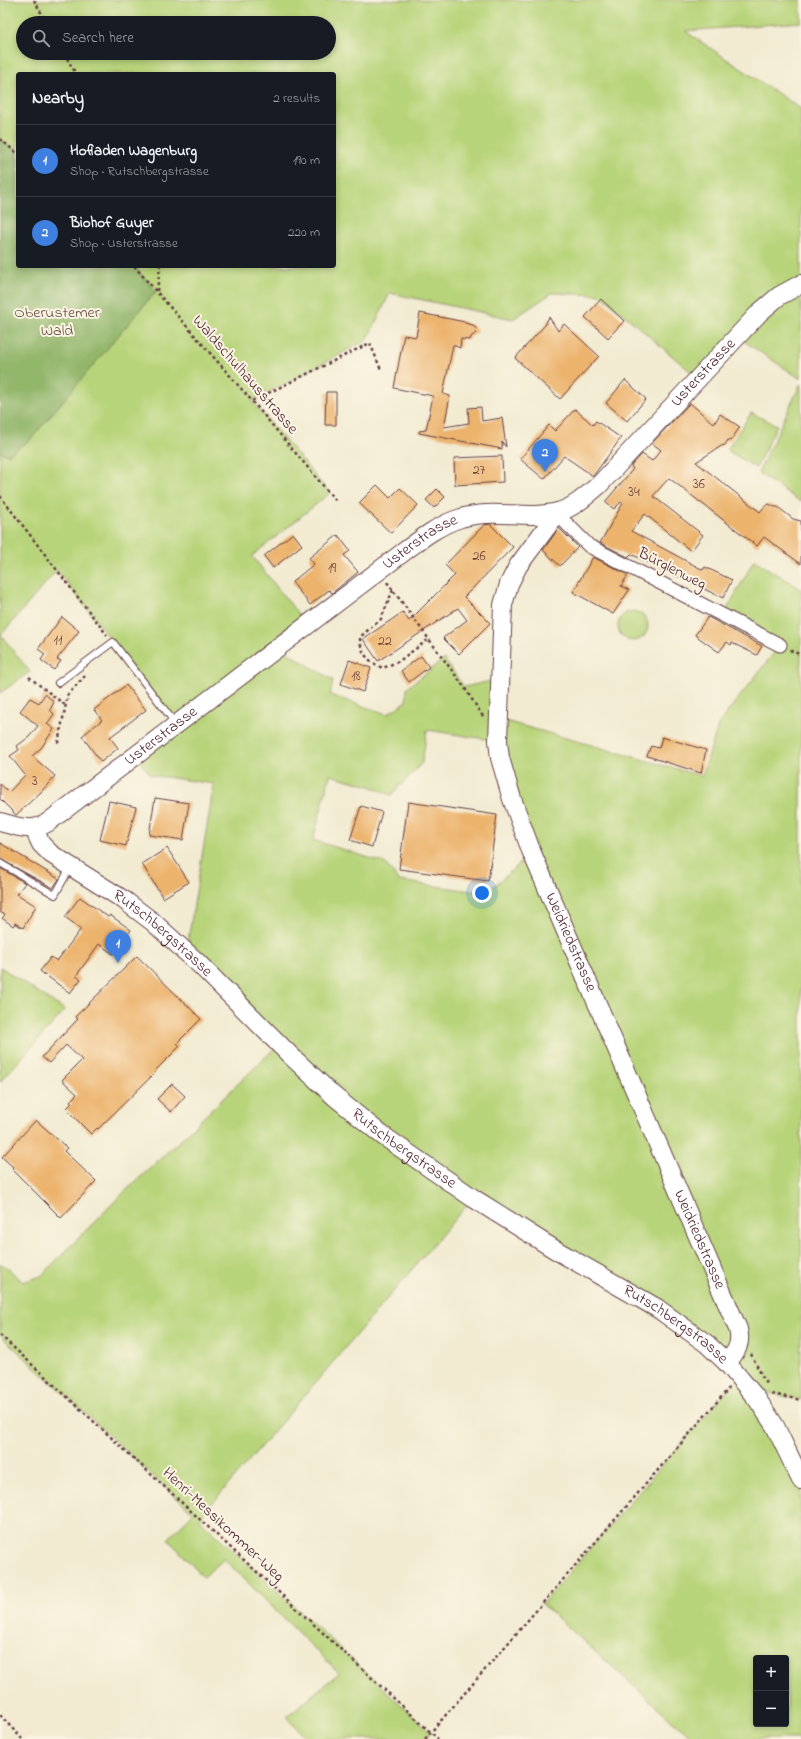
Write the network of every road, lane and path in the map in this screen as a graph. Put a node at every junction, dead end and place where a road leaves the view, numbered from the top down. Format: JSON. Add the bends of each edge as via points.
{"nodes":[{"id":1,"x":34,"y":0,"type":"edge"},
{"id":2,"x":43,"y":16,"type":"edge"},
{"id":3,"x":68,"y":60,"type":"edge"},
{"id":4,"x":75,"y":72,"type":"edge"},
{"id":5,"x":0,"y":139,"type":"edge"},
{"id":6,"x":16,"y":152,"type":"edge"},
{"id":7,"x":136,"y":268,"type":"edge"},
{"id":8,"x":160,"y":268,"type":"edge"},
{"id":9,"x":801,"y":284,"type":"edge"},
{"id":10,"x":156,"y":292,"type":"junction"},
{"id":11,"x":381,"y":370,"type":"dead end"},
{"id":12,"x":252,"y":401,"type":"junction"},
{"id":13,"x":0,"y":496,"type":"edge"},
{"id":14,"x":336,"y":501,"type":"dead end"},
{"id":15,"x":558,"y":512,"type":"junction"},
{"id":16,"x":379,"y":571,"type":"junction"},
{"id":17,"x":393,"y":590,"type":"junction"},
{"id":18,"x":429,"y":639,"type":"junction"},
{"id":19,"x":113,"y":642,"type":"junction"},
{"id":20,"x":780,"y":645,"type":"dead end"},
{"id":21,"x":89,"y":672,"type":"dead end"},
{"id":22,"x":29,"y":677,"type":"dead end"},
{"id":23,"x":58,"y":683,"type":"dead end"},
{"id":24,"x":65,"y":705,"type":"junction"},
{"id":25,"x":485,"y":721,"type":"dead end"},
{"id":26,"x":176,"y":724,"type":"junction"},
{"id":27,"x":58,"y":743,"type":"dead end"},
{"id":28,"x":0,"y":822,"type":"edge"},
{"id":29,"x":34,"y":829,"type":"junction"},
{"id":30,"x":0,"y":863,"type":"edge"},
{"id":31,"x":71,"y":866,"type":"junction"},
{"id":32,"x":0,"y":1335,"type":"edge"},
{"id":33,"x":740,"y":1343,"type":"junction"},
{"id":34,"x":727,"y":1363,"type":"junction"},
{"id":35,"x":739,"y":1377,"type":"junction"},
{"id":36,"x":767,"y":1387,"type":"dead end"},
{"id":37,"x":770,"y":1393,"type":"dead end"},
{"id":38,"x":801,"y":1400,"type":"edge"},
{"id":39,"x":801,"y":1480,"type":"edge"},
{"id":40,"x":0,"y":1716,"type":"edge"},
{"id":41,"x":431,"y":1732,"type":"junction"},
{"id":42,"x":22,"y":1739,"type":"edge"},
{"id":43,"x":425,"y":1739,"type":"edge"},
{"id":44,"x":438,"y":1739,"type":"edge"}],
"edges":[{"from":1,"to":2,"type":"path"},
{"from":3,"to":4,"type":"path"},
{"from":5,"to":6,"type":"path"},
{"from":7,"to":10,"type":"path","name":"Waldschulhausstrasse"},
{"from":8,"to":10,"type":"path"},
{"from":9,"to":15,"type":"street","name":"Usterstrasse","via":[[779,296],[760,312],[599,485],[571,506]]},
{"from":10,"to":12,"type":"path","name":"Waldschulhausstrasse"},
{"from":11,"to":12,"type":"path","via":[[370,343]]},
{"from":12,"to":14,"type":"path","name":"Waldschulhausstrasse"},
{"from":13,"to":19,"type":"path"},
{"from":15,"to":16,"type":"street","name":"Usterstrasse","via":[[461,518],[428,534]]},
{"from":15,"to":20,"type":"street","name":"Bürglenweg","via":[[589,546]]},
{"from":15,"to":33,"type":"street","name":"Weidriedstrasse","via":[[518,566],[503,605],[498,719],[500,758],[532,853],[735,1322]]},
{"from":16,"to":17,"type":"path"},
{"from":16,"to":26,"type":"street","name":"Usterstrasse"},
{"from":17,"to":18,"type":"path"},
{"from":17,"to":18,"type":"path","via":[[381,619],[360,636],[360,647],[372,663],[382,668],[399,661]]},
{"from":18,"to":25,"type":"path"},
{"from":19,"to":23,"type":"lane"},
{"from":19,"to":26,"type":"lane"},
{"from":21,"to":24,"type":"path","via":[[68,694]]},
{"from":22,"to":24,"type":"path"},
{"from":24,"to":27,"type":"path"},
{"from":26,"to":29,"type":"street","name":"Usterstrasse","via":[[53,819]]},
{"from":28,"to":29,"type":"street"},
{"from":29,"to":31,"type":"street","name":"Rutschbergstrasse","via":[[46,849]]},
{"from":30,"to":31,"type":"lane","via":[[55,895]]},
{"from":31,"to":34,"type":"street","name":"Rutschbergstrasse","via":[[153,922],[200,964],[335,1097],[382,1135],[473,1198],[554,1249],[657,1308],[701,1339]]},
{"from":32,"to":41,"type":"path","name":"Henri-Messikommer-Weg"},
{"from":33,"to":34,"type":"street"},
{"from":33,"to":36,"type":"path","via":[[748,1347]]},
{"from":34,"to":35,"type":"street","name":"Rutschbergstrasse"},
{"from":35,"to":39,"type":"street","name":"Rutschbergstrasse","via":[[775,1426]]},
{"from":35,"to":41,"type":"path"},
{"from":37,"to":38,"type":"path"},
{"from":40,"to":42,"type":"path"},
{"from":41,"to":43,"type":"path"},
{"from":41,"to":44,"type":"path","name":"Henri-Messikommer-Weg"}]}
